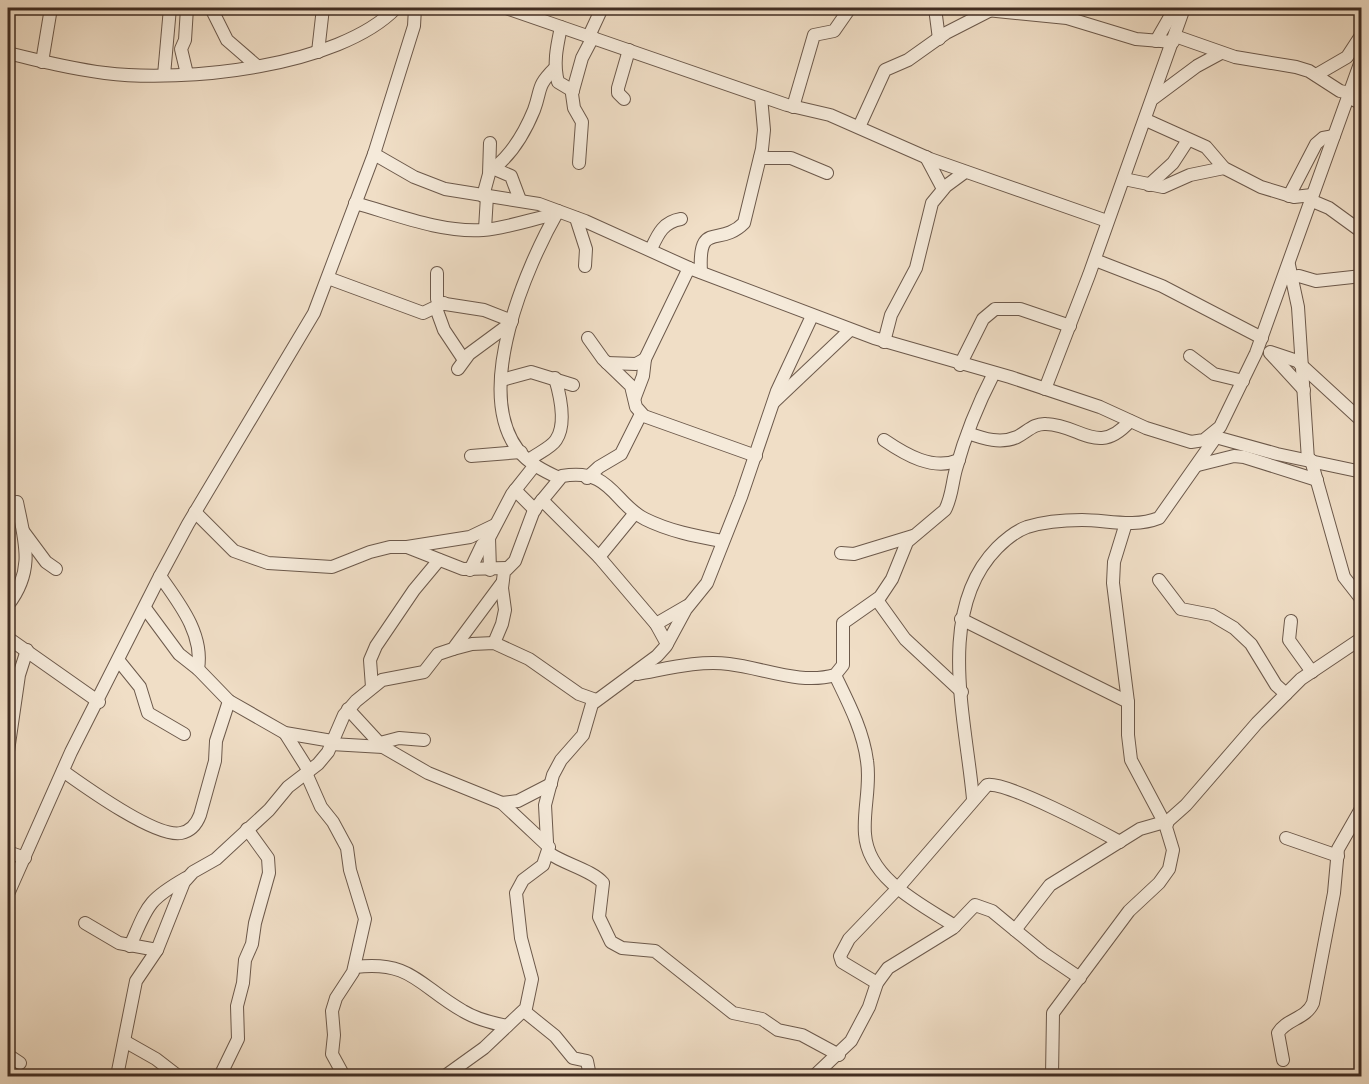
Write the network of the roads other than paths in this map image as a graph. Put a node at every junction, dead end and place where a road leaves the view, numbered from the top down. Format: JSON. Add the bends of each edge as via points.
{"nodes":[{"id":1,"x":51,"y":8,"type":"edge"},
{"id":2,"x":170,"y":8,"type":"edge"},
{"id":3,"x":211,"y":8,"type":"edge"},
{"id":4,"x":323,"y":8,"type":"edge"},
{"id":5,"x":396,"y":8,"type":"edge"},
{"id":6,"x":415,"y":8,"type":"edge"},
{"id":7,"x":506,"y":8,"type":"edge"},
{"id":8,"x":602,"y":8,"type":"edge"},
{"id":9,"x":850,"y":8,"type":"edge"},
{"id":10,"x":935,"y":8,"type":"edge"},
{"id":11,"x":967,"y":8,"type":"edge"},
{"id":12,"x":1175,"y":8,"type":"edge"},
{"id":13,"x":1184,"y":8,"type":"edge"},
{"id":14,"x":191,"y":10,"type":"edge"},
{"id":15,"x":987,"y":10,"type":"edge"},
{"id":16,"x":1025,"y":11,"type":"edge"},
{"id":17,"x":1058,"y":12,"type":"edge"},
{"id":18,"x":561,"y":27,"type":"junction"},
{"id":19,"x":1362,"y":34,"type":"edge"},
{"id":20,"x":591,"y":37,"type":"junction"},
{"id":21,"x":939,"y":39,"type":"junction"},
{"id":22,"x":1174,"y":39,"type":"junction"},
{"id":23,"x":1156,"y":41,"type":"junction"},
{"id":24,"x":629,"y":50,"type":"junction"},
{"id":25,"x":318,"y":52,"type":"junction"},
{"id":26,"x":8,"y":53,"type":"edge"},
{"id":27,"x":1221,"y":53,"type":"junction"},
{"id":28,"x":1362,"y":58,"type":"edge"},
{"id":29,"x":42,"y":62,"type":"junction"},
{"id":30,"x":257,"y":66,"type":"junction"},
{"id":31,"x":555,"y":69,"type":"junction"},
{"id":32,"x":187,"y":74,"type":"junction"},
{"id":33,"x":164,"y":75,"type":"junction"},
{"id":34,"x":1316,"y":75,"type":"junction"},
{"id":35,"x":1355,"y":77,"type":"junction"},
{"id":36,"x":1334,"y":88,"type":"junction"},
{"id":37,"x":573,"y":91,"type":"junction"},
{"id":38,"x":1349,"y":95,"type":"junction"},
{"id":39,"x":761,"y":97,"type":"junction"},
{"id":40,"x":1154,"y":98,"type":"junction"},
{"id":41,"x":624,"y":99,"type":"dead end"},
{"id":42,"x":1362,"y":104,"type":"edge"},
{"id":43,"x":793,"y":107,"type":"junction"},
{"id":44,"x":1146,"y":120,"type":"junction"},
{"id":45,"x":859,"y":127,"type":"junction"},
{"id":46,"x":1334,"y":136,"type":"junction"},
{"id":47,"x":1188,"y":140,"type":"junction"},
{"id":48,"x":490,"y":143,"type":"dead end"},
{"id":49,"x":374,"y":154,"type":"junction"},
{"id":50,"x":926,"y":157,"type":"junction"},
{"id":51,"x":760,"y":158,"type":"junction"},
{"id":52,"x":579,"y":163,"type":"dead end"},
{"id":53,"x":492,"y":167,"type":"junction"},
{"id":54,"x":1224,"y":168,"type":"junction"},
{"id":55,"x":965,"y":172,"type":"junction"},
{"id":56,"x":827,"y":173,"type":"dead end"},
{"id":57,"x":1124,"y":179,"type":"junction"},
{"id":58,"x":1149,"y":185,"type":"junction"},
{"id":59,"x":942,"y":189,"type":"junction"},
{"id":60,"x":485,"y":196,"type":"junction"},
{"id":61,"x":1289,"y":196,"type":"junction"},
{"id":62,"x":1311,"y":197,"type":"junction"},
{"id":63,"x":520,"y":200,"type":"junction"},
{"id":64,"x":355,"y":203,"type":"junction"},
{"id":65,"x":557,"y":213,"type":"junction"},
{"id":66,"x":576,"y":218,"type":"junction"},
{"id":67,"x":681,"y":219,"type":"dead end"},
{"id":68,"x":1107,"y":221,"type":"junction"},
{"id":69,"x":485,"y":229,"type":"junction"},
{"id":70,"x":1362,"y":232,"type":"edge"},
{"id":71,"x":651,"y":249,"type":"junction"},
{"id":72,"x":1095,"y":260,"type":"junction"},
{"id":73,"x":585,"y":266,"type":"dead end"},
{"id":74,"x":695,"y":270,"type":"junction"},
{"id":75,"x":1290,"y":271,"type":"junction"},
{"id":76,"x":437,"y":273,"type":"dead end"},
{"id":77,"x":1362,"y":276,"type":"edge"},
{"id":78,"x":328,"y":278,"type":"junction"},
{"id":79,"x":440,"y":306,"type":"junction"},
{"id":80,"x":812,"y":316,"type":"junction"},
{"id":81,"x":512,"y":322,"type":"junction"},
{"id":82,"x":1070,"y":326,"type":"junction"},
{"id":83,"x":850,"y":330,"type":"junction"},
{"id":84,"x":588,"y":338,"type":"dead end"},
{"id":85,"x":1261,"y":341,"type":"junction"},
{"id":86,"x":884,"y":342,"type":"junction"},
{"id":87,"x":1270,"y":352,"type":"junction"},
{"id":88,"x":1190,"y":356,"type":"dead end"},
{"id":89,"x":645,"y":358,"type":"junction"},
{"id":90,"x":607,"y":363,"type":"junction"},
{"id":91,"x":1300,"y":363,"type":"junction"},
{"id":92,"x":960,"y":365,"type":"junction"},
{"id":93,"x":994,"y":374,"type":"junction"},
{"id":94,"x":555,"y":378,"type":"junction"},
{"id":95,"x":502,"y":380,"type":"junction"},
{"id":96,"x":1243,"y":381,"type":"junction"},
{"id":97,"x":573,"y":385,"type":"dead end"},
{"id":98,"x":1045,"y":389,"type":"junction"},
{"id":99,"x":1304,"y":390,"type":"junction"},
{"id":100,"x":635,"y":397,"type":"junction"},
{"id":101,"x":773,"y":403,"type":"junction"},
{"id":102,"x":641,"y":414,"type":"junction"},
{"id":103,"x":1130,"y":421,"type":"junction"},
{"id":104,"x":1362,"y":421,"type":"edge"},
{"id":105,"x":968,"y":433,"type":"junction"},
{"id":106,"x":1214,"y":436,"type":"junction"},
{"id":107,"x":884,"y":440,"type":"dead end"},
{"id":108,"x":471,"y":456,"type":"dead end"},
{"id":109,"x":756,"y":456,"type":"junction"},
{"id":110,"x":528,"y":459,"type":"junction"},
{"id":111,"x":959,"y":460,"type":"junction"},
{"id":112,"x":1309,"y":460,"type":"junction"},
{"id":113,"x":1198,"y":465,"type":"junction"},
{"id":114,"x":1362,"y":472,"type":"edge"},
{"id":115,"x":559,"y":478,"type":"junction"},
{"id":116,"x":587,"y":478,"type":"junction"},
{"id":117,"x":1317,"y":480,"type":"junction"},
{"id":118,"x":515,"y":490,"type":"junction"},
{"id":119,"x":17,"y":502,"type":"dead end"},
{"id":120,"x":538,"y":505,"type":"junction"},
{"id":121,"x":195,"y":512,"type":"junction"},
{"id":122,"x":634,"y":513,"type":"junction"},
{"id":123,"x":1126,"y":523,"type":"junction"},
{"id":124,"x":495,"y":525,"type":"junction"},
{"id":125,"x":22,"y":530,"type":"junction"},
{"id":126,"x":914,"y":535,"type":"junction"},
{"id":127,"x":489,"y":538,"type":"junction"},
{"id":128,"x":722,"y":541,"type":"junction"},
{"id":129,"x":406,"y":547,"type":"junction"},
{"id":130,"x":841,"y":553,"type":"dead end"},
{"id":131,"x":599,"y":557,"type":"junction"},
{"id":132,"x":439,"y":560,"type":"junction"},
{"id":133,"x":507,"y":568,"type":"junction"},
{"id":134,"x":56,"y":569,"type":"dead end"},
{"id":135,"x":471,"y":570,"type":"junction"},
{"id":136,"x":490,"y":570,"type":"junction"},
{"id":137,"x":160,"y":576,"type":"junction"},
{"id":138,"x":1159,"y":580,"type":"dead end"},
{"id":139,"x":502,"y":583,"type":"junction"},
{"id":140,"x":878,"y":600,"type":"junction"},
{"id":141,"x":1362,"y":600,"type":"edge"},
{"id":142,"x":691,"y":603,"type":"junction"},
{"id":143,"x":8,"y":604,"type":"edge"},
{"id":144,"x":144,"y":608,"type":"junction"},
{"id":145,"x":961,"y":619,"type":"junction"},
{"id":146,"x":1291,"y":621,"type":"dead end"},
{"id":147,"x":656,"y":624,"type":"junction"},
{"id":148,"x":8,"y":638,"type":"edge"},
{"id":149,"x":1362,"y":638,"type":"edge"},
{"id":150,"x":494,"y":643,"type":"junction"},
{"id":151,"x":667,"y":644,"type":"junction"},
{"id":152,"x":453,"y":649,"type":"junction"},
{"id":153,"x":27,"y":650,"type":"junction"},
{"id":154,"x":119,"y":661,"type":"junction"},
{"id":155,"x":198,"y":669,"type":"junction"},
{"id":156,"x":1312,"y":672,"type":"junction"},
{"id":157,"x":632,"y":675,"type":"junction"},
{"id":158,"x":835,"y":675,"type":"junction"},
{"id":159,"x":372,"y":687,"type":"junction"},
{"id":160,"x":962,"y":692,"type":"junction"},
{"id":161,"x":1286,"y":694,"type":"junction"},
{"id":162,"x":596,"y":700,"type":"junction"},
{"id":163,"x":229,"y":701,"type":"junction"},
{"id":164,"x":99,"y":702,"type":"junction"},
{"id":165,"x":1128,"y":702,"type":"junction"},
{"id":166,"x":11,"y":705,"type":"edge"},
{"id":167,"x":348,"y":709,"type":"junction"},
{"id":168,"x":285,"y":733,"type":"junction"},
{"id":169,"x":184,"y":734,"type":"dead end"},
{"id":170,"x":424,"y":740,"type":"dead end"},
{"id":171,"x":332,"y":742,"type":"junction"},
{"id":172,"x":382,"y":745,"type":"junction"},
{"id":173,"x":8,"y":751,"type":"edge"},
{"id":174,"x":63,"y":771,"type":"junction"},
{"id":175,"x":308,"y":772,"type":"junction"},
{"id":176,"x":550,"y":784,"type":"junction"},
{"id":177,"x":973,"y":799,"type":"junction"},
{"id":178,"x":502,"y":803,"type":"junction"},
{"id":179,"x":1362,"y":807,"type":"edge"},
{"id":180,"x":1166,"y":821,"type":"junction"},
{"id":181,"x":1149,"y":826,"type":"junction"},
{"id":182,"x":247,"y":829,"type":"junction"},
{"id":183,"x":1286,"y":838,"type":"dead end"},
{"id":184,"x":1170,"y":839,"type":"junction"},
{"id":185,"x":1119,"y":842,"type":"junction"},
{"id":186,"x":548,"y":847,"type":"junction"},
{"id":187,"x":8,"y":852,"type":"edge"},
{"id":188,"x":1338,"y":856,"type":"junction"},
{"id":189,"x":25,"y":858,"type":"junction"},
{"id":190,"x":188,"y":876,"type":"junction"},
{"id":191,"x":898,"y":888,"type":"junction"},
{"id":192,"x":8,"y":894,"type":"edge"},
{"id":193,"x":85,"y":923,"type":"dead end"},
{"id":194,"x":955,"y":926,"type":"junction"},
{"id":195,"x":1016,"y":930,"type":"junction"},
{"id":196,"x":130,"y":946,"type":"junction"},
{"id":197,"x":157,"y":950,"type":"junction"},
{"id":198,"x":354,"y":967,"type":"junction"},
{"id":199,"x":1080,"y":978,"type":"junction"},
{"id":200,"x":877,"y":983,"type":"junction"},
{"id":201,"x":524,"y":1011,"type":"junction"},
{"id":202,"x":507,"y":1026,"type":"junction"},
{"id":203,"x":126,"y":1042,"type":"junction"},
{"id":204,"x":8,"y":1055,"type":"edge"},
{"id":205,"x":839,"y":1055,"type":"junction"},
{"id":206,"x":1283,"y":1060,"type":"dead end"},
{"id":207,"x":20,"y":1063,"type":"dead end"},
{"id":208,"x":117,"y":1077,"type":"edge"},
{"id":209,"x":178,"y":1077,"type":"edge"},
{"id":210,"x":220,"y":1077,"type":"edge"},
{"id":211,"x":344,"y":1077,"type":"edge"},
{"id":212,"x":445,"y":1077,"type":"edge"},
{"id":213,"x":590,"y":1077,"type":"edge"},
{"id":214,"x":814,"y":1077,"type":"edge"},
{"id":215,"x":1052,"y":1077,"type":"edge"}],
"edges":[{"from":1,"to":29,"type":"street"},
{"from":2,"to":33,"type":"street"},
{"from":3,"to":30,"type":"street","via":[[227,40]]},
{"from":4,"to":25,"type":"street"},
{"from":5,"to":25,"type":"street","via":[[359,35]]},
{"from":6,"to":49,"type":"street","via":[[414,26]]},
{"from":7,"to":18,"type":"street"},
{"from":8,"to":20,"type":"street"},
{"from":9,"to":43,"type":"street","via":[[834,31],[814,35]]},
{"from":10,"to":21,"type":"street"},
{"from":11,"to":15,"type":"street"},
{"from":12,"to":23,"type":"street"},
{"from":13,"to":22,"type":"street"},
{"from":14,"to":32,"type":"street","via":[[181,49]]},
{"from":15,"to":16,"type":"street"},
{"from":15,"to":21,"type":"street"},
{"from":16,"to":17,"type":"street"},
{"from":17,"to":23,"type":"street","via":[[1136,39]]},
{"from":18,"to":20,"type":"street"},
{"from":18,"to":31,"type":"street"},
{"from":19,"to":34,"type":"street","via":[[1347,57]]},
{"from":20,"to":24,"type":"street"},
{"from":20,"to":37,"type":"street"},
{"from":21,"to":45,"type":"street","via":[[885,70]]},
{"from":22,"to":23,"type":"street"},
{"from":22,"to":27,"type":"street"},
{"from":22,"to":40,"type":"street"},
{"from":24,"to":39,"type":"street"},
{"from":24,"to":41,"type":"street","via":[[618,88]]},
{"from":25,"to":30,"type":"street"},
{"from":26,"to":29,"type":"street"},
{"from":27,"to":34,"type":"street","via":[[1296,67]]},
{"from":27,"to":40,"type":"street"},
{"from":28,"to":35,"type":"street"},
{"from":29,"to":33,"type":"street","via":[[107,74]]},
{"from":30,"to":32,"type":"street"},
{"from":31,"to":37,"type":"street","via":[[558,82]]},
{"from":31,"to":53,"type":"street","via":[[539,87],[535,108],[519,140],[504,160]]},
{"from":32,"to":33,"type":"street"},
{"from":34,"to":36,"type":"street"},
{"from":35,"to":36,"type":"street"},
{"from":35,"to":38,"type":"street"},
{"from":36,"to":38,"type":"street"},
{"from":37,"to":52,"type":"street","via":[[582,131]]},
{"from":38,"to":42,"type":"street"},
{"from":38,"to":46,"type":"street"},
{"from":39,"to":43,"type":"street"},
{"from":39,"to":51,"type":"street","via":[[764,130]]},
{"from":40,"to":44,"type":"street"},
{"from":43,"to":45,"type":"street","via":[[830,115]]},
{"from":44,"to":47,"type":"street"},
{"from":44,"to":57,"type":"street"},
{"from":45,"to":50,"type":"street"},
{"from":46,"to":61,"type":"street","via":[[1316,144]]},
{"from":46,"to":62,"type":"street"},
{"from":47,"to":54,"type":"street","via":[[1206,147]]},
{"from":47,"to":58,"type":"street","via":[[1173,163]]},
{"from":48,"to":53,"type":"street"},
{"from":49,"to":60,"type":"street","via":[[414,177],[446,189]]},
{"from":49,"to":64,"type":"street"},
{"from":50,"to":55,"type":"street"},
{"from":50,"to":59,"type":"street"},
{"from":51,"to":56,"type":"street","via":[[791,158]]},
{"from":51,"to":74,"type":"street","via":[[744,223],[737,229],[709,236]]},
{"from":53,"to":60,"type":"street"},
{"from":53,"to":63,"type":"street","via":[[511,176]]},
{"from":54,"to":58,"type":"street","via":[[1190,175],[1163,187]]},
{"from":54,"to":61,"type":"street"},
{"from":55,"to":59,"type":"street"},
{"from":55,"to":68,"type":"street"},
{"from":57,"to":58,"type":"street"},
{"from":57,"to":68,"type":"street"},
{"from":59,"to":86,"type":"street","via":[[928,213],[920,258],[891,315]]},
{"from":60,"to":63,"type":"street"},
{"from":60,"to":69,"type":"street"},
{"from":61,"to":62,"type":"street"},
{"from":62,"to":70,"type":"street"},
{"from":62,"to":75,"type":"street"},
{"from":63,"to":65,"type":"street"},
{"from":64,"to":69,"type":"street","via":[[429,223]]},
{"from":64,"to":78,"type":"street"},
{"from":65,"to":66,"type":"street"},
{"from":65,"to":69,"type":"street"},
{"from":65,"to":81,"type":"street","via":[[526,274]]},
{"from":66,"to":71,"type":"street"},
{"from":66,"to":73,"type":"street","via":[[586,249]]},
{"from":67,"to":71,"type":"street","via":[[663,226]]},
{"from":68,"to":72,"type":"street"},
{"from":71,"to":74,"type":"street"},
{"from":72,"to":82,"type":"street"},
{"from":72,"to":85,"type":"street","via":[[1162,286]]},
{"from":74,"to":80,"type":"street"},
{"from":74,"to":89,"type":"street"},
{"from":75,"to":77,"type":"street","via":[[1316,281]]},
{"from":75,"to":85,"type":"street"},
{"from":75,"to":91,"type":"street","via":[[1298,307]]},
{"from":76,"to":79,"type":"street"},
{"from":78,"to":79,"type":"street","via":[[423,313]]},
{"from":78,"to":121,"type":"street","via":[[314,313]]},
{"from":79,"to":81,"type":"street","via":[[498,313]]},
{"from":79,"to":81,"type":"street","via":[[444,330],[461,364]]},
{"from":80,"to":83,"type":"street"},
{"from":80,"to":101,"type":"street"},
{"from":81,"to":95,"type":"street"},
{"from":82,"to":92,"type":"street","via":[[1020,309],[994,309],[983,319]]},
{"from":82,"to":98,"type":"street"},
{"from":83,"to":86,"type":"street"},
{"from":83,"to":101,"type":"street"},
{"from":84,"to":90,"type":"street"},
{"from":85,"to":87,"type":"street"},
{"from":85,"to":96,"type":"street"},
{"from":86,"to":92,"type":"street"},
{"from":87,"to":91,"type":"street"},
{"from":87,"to":99,"type":"street"},
{"from":88,"to":96,"type":"street","via":[[1214,374]]},
{"from":89,"to":90,"type":"street","via":[[636,364]]},
{"from":89,"to":100,"type":"street","via":[[644,376]]},
{"from":90,"to":100,"type":"street","via":[[625,378]]},
{"from":91,"to":99,"type":"street"},
{"from":91,"to":104,"type":"street"},
{"from":92,"to":93,"type":"street"},
{"from":93,"to":98,"type":"street"},
{"from":93,"to":105,"type":"street"},
{"from":94,"to":95,"type":"street","via":[[531,372]]},
{"from":94,"to":97,"type":"street"},
{"from":94,"to":110,"type":"street","via":[[561,406],[560,431],[552,444]]},
{"from":95,"to":110,"type":"street","via":[[507,429]]},
{"from":96,"to":106,"type":"street"},
{"from":98,"to":103,"type":"street"},
{"from":99,"to":112,"type":"street"},
{"from":100,"to":102,"type":"street"},
{"from":101,"to":109,"type":"street"},
{"from":102,"to":109,"type":"street"},
{"from":102,"to":116,"type":"street","via":[[621,454]]},
{"from":103,"to":105,"type":"street","via":[[1113,436],[1101,438],[1047,423],[1002,441]]},
{"from":103,"to":106,"type":"street","via":[[1191,442]]},
{"from":105,"to":111,"type":"street"},
{"from":106,"to":112,"type":"street"},
{"from":106,"to":113,"type":"street"},
{"from":107,"to":111,"type":"street","via":[[936,464]]},
{"from":108,"to":110,"type":"street"},
{"from":109,"to":128,"type":"street"},
{"from":110,"to":115,"type":"street"},
{"from":110,"to":118,"type":"street"},
{"from":111,"to":126,"type":"street","via":[[945,510]]},
{"from":112,"to":114,"type":"street"},
{"from":112,"to":117,"type":"street"},
{"from":113,"to":117,"type":"street","via":[[1244,457]]},
{"from":113,"to":123,"type":"street","via":[[1164,514],[1150,521]]},
{"from":115,"to":116,"type":"street"},
{"from":115,"to":120,"type":"street"},
{"from":116,"to":122,"type":"street","via":[[614,489]]},
{"from":117,"to":141,"type":"street","via":[[1344,577]]},
{"from":118,"to":120,"type":"street"},
{"from":118,"to":124,"type":"street"},
{"from":119,"to":125,"type":"street"},
{"from":120,"to":131,"type":"street"},
{"from":120,"to":133,"type":"street","via":[[515,561]]},
{"from":121,"to":129,"type":"street","via":[[234,551],[268,563],[332,567],[370,552]]},
{"from":121,"to":137,"type":"street"},
{"from":122,"to":128,"type":"street","via":[[666,528]]},
{"from":122,"to":131,"type":"street"},
{"from":123,"to":145,"type":"street","via":[[1082,520],[1026,527],[986,559],[969,590]]},
{"from":123,"to":165,"type":"street","via":[[1114,562],[1113,583]]},
{"from":124,"to":127,"type":"street"},
{"from":124,"to":129,"type":"street","via":[[477,535]]},
{"from":125,"to":134,"type":"street"},
{"from":125,"to":143,"type":"street","via":[[26,575]]},
{"from":126,"to":130,"type":"street","via":[[854,554]]},
{"from":126,"to":140,"type":"street"},
{"from":127,"to":135,"type":"street","via":[[478,551]]},
{"from":127,"to":136,"type":"street"},
{"from":128,"to":142,"type":"street","via":[[707,583]]},
{"from":129,"to":132,"type":"street"},
{"from":131,"to":147,"type":"street"},
{"from":132,"to":135,"type":"street"},
{"from":132,"to":159,"type":"street","via":[[376,646],[370,660]]},
{"from":133,"to":136,"type":"street"},
{"from":133,"to":139,"type":"street"},
{"from":135,"to":136,"type":"street"},
{"from":137,"to":144,"type":"street"},
{"from":137,"to":155,"type":"street","via":[[194,632],[199,647]]},
{"from":138,"to":161,"type":"street","via":[[1182,609],[1212,615],[1251,644],[1276,685]]},
{"from":139,"to":150,"type":"street","via":[[505,610]]},
{"from":139,"to":152,"type":"street"},
{"from":140,"to":158,"type":"street","via":[[843,623],[843,665]]},
{"from":140,"to":160,"type":"street","via":[[906,639]]},
{"from":142,"to":147,"type":"street"},
{"from":142,"to":151,"type":"street"},
{"from":144,"to":154,"type":"street"},
{"from":144,"to":155,"type":"street","via":[[179,654]]},
{"from":145,"to":160,"type":"street"},
{"from":145,"to":165,"type":"street"},
{"from":146,"to":156,"type":"street","via":[[1289,640]]},
{"from":147,"to":151,"type":"street"},
{"from":148,"to":153,"type":"street"},
{"from":149,"to":156,"type":"street"},
{"from":150,"to":152,"type":"street"},
{"from":150,"to":162,"type":"street","via":[[529,659],[579,694]]},
{"from":151,"to":157,"type":"street"},
{"from":152,"to":159,"type":"street","via":[[438,654],[424,672],[390,677]]},
{"from":153,"to":164,"type":"street"},
{"from":153,"to":166,"type":"street"},
{"from":154,"to":164,"type":"street"},
{"from":154,"to":169,"type":"street","via":[[140,687],[148,713]]},
{"from":155,"to":163,"type":"street"},
{"from":156,"to":161,"type":"street"},
{"from":157,"to":158,"type":"street","via":[[720,664],[813,679]]},
{"from":157,"to":162,"type":"street"},
{"from":158,"to":191,"type":"street","via":[[865,744],[867,850]]},
{"from":159,"to":167,"type":"street"},
{"from":160,"to":177,"type":"street"},
{"from":161,"to":180,"type":"street"},
{"from":162,"to":176,"type":"street","via":[[583,735],[561,760]]},
{"from":163,"to":168,"type":"street"},
{"from":163,"to":174,"type":"street","via":[[200,815],[183,833],[152,826]]},
{"from":164,"to":174,"type":"street"},
{"from":165,"to":180,"type":"street","via":[[1131,760]]},
{"from":166,"to":173,"type":"street"},
{"from":167,"to":171,"type":"street"},
{"from":167,"to":172,"type":"street"},
{"from":168,"to":171,"type":"street"},
{"from":168,"to":175,"type":"street"},
{"from":170,"to":172,"type":"street","via":[[399,738]]},
{"from":171,"to":172,"type":"street"},
{"from":171,"to":175,"type":"street"},
{"from":172,"to":178,"type":"street","via":[[428,773]]},
{"from":174,"to":189,"type":"street"},
{"from":175,"to":182,"type":"street"},
{"from":175,"to":198,"type":"street","via":[[321,807],[350,857],[350,870],[365,919]]},
{"from":176,"to":178,"type":"street","via":[[518,801]]},
{"from":176,"to":186,"type":"street","via":[[545,805]]},
{"from":177,"to":185,"type":"street","via":[[987,785],[1000,786],[1074,817]]},
{"from":177,"to":191,"type":"street"},
{"from":178,"to":186,"type":"street"},
{"from":179,"to":188,"type":"street","via":[[1341,842]]},
{"from":180,"to":181,"type":"street"},
{"from":180,"to":184,"type":"street"},
{"from":181,"to":184,"type":"street"},
{"from":181,"to":185,"type":"street"},
{"from":182,"to":190,"type":"street","via":[[216,859]]},
{"from":182,"to":210,"type":"street","via":[[268,858],[269,873],[244,960],[237,1006],[238,1039]]},
{"from":183,"to":188,"type":"street"},
{"from":184,"to":199,"type":"street","via":[[1173,850],[1169,869],[1129,911]]},
{"from":185,"to":195,"type":"street","via":[[1044,889]]},
{"from":186,"to":201,"type":"street","via":[[543,865],[517,887],[519,925],[532,979]]},
{"from":186,"to":205,"type":"street","via":[[569,866],[603,883],[599,917],[611,942],[622,948],[655,951],[733,1013],[762,1019],[778,1030],[802,1035]]},
{"from":187,"to":189,"type":"street"},
{"from":188,"to":206,"type":"street","via":[[1313,1003],[1308,1012],[1279,1030]]},
{"from":189,"to":192,"type":"street"},
{"from":190,"to":196,"type":"street","via":[[151,901]]},
{"from":190,"to":197,"type":"street","via":[[179,889]]},
{"from":191,"to":194,"type":"street"},
{"from":191,"to":200,"type":"street","via":[[858,928],[840,956],[842,962]]},
{"from":193,"to":196,"type":"street"},
{"from":194,"to":195,"type":"street","via":[[973,906],[980,905]]},
{"from":194,"to":200,"type":"street","via":[[888,968]]},
{"from":195,"to":199,"type":"street"},
{"from":196,"to":197,"type":"street"},
{"from":197,"to":203,"type":"street","via":[[133,991]]},
{"from":198,"to":202,"type":"street","via":[[379,964],[404,971],[464,1012]]},
{"from":198,"to":211,"type":"street","via":[[332,1011],[332,1054]]},
{"from":199,"to":215,"type":"street","via":[[1053,1013]]},
{"from":200,"to":205,"type":"street","via":[[852,1041]]},
{"from":201,"to":202,"type":"street"},
{"from":201,"to":213,"type":"street","via":[[555,1036],[573,1058],[587,1061]]},
{"from":202,"to":212,"type":"street"},
{"from":203,"to":208,"type":"street"},
{"from":203,"to":209,"type":"street"},
{"from":204,"to":207,"type":"street"},
{"from":205,"to":214,"type":"street"}]}
